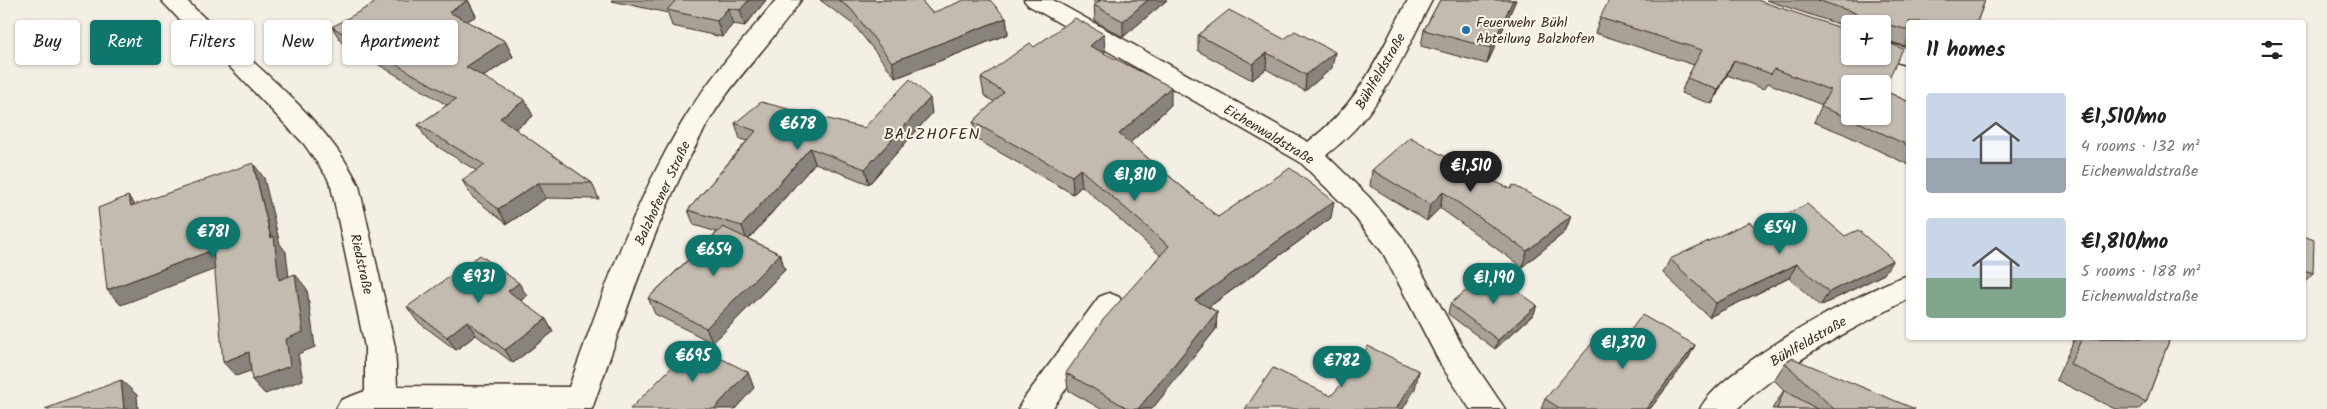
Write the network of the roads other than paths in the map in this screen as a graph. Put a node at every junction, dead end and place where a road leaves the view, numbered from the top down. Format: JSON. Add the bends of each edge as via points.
{"nodes":[{"id":1,"x":173,"y":0,"type":"edge"},
{"id":2,"x":788,"y":0,"type":"edge"},
{"id":3,"x":1036,"y":0,"type":"edge"},
{"id":4,"x":1420,"y":0,"type":"edge"},
{"id":5,"x":1891,"y":52,"type":"edge"},
{"id":6,"x":1906,"y":57,"type":"edge"},
{"id":7,"x":1309,"y":155,"type":"junction"},
{"id":8,"x":1906,"y":288,"type":"edge"},
{"id":9,"x":1109,"y":305,"type":"dead end"},
{"id":10,"x":366,"y":404,"type":"edge"},
{"id":11,"x":577,"y":405,"type":"edge"},
{"id":12,"x":1034,"y":409,"type":"edge"},
{"id":13,"x":1489,"y":409,"type":"edge"},
{"id":14,"x":1716,"y":409,"type":"edge"}],
"edges":[{"from":1,"to":10,"type":"street","name":"Riedstraße","via":[[245,66],[313,138],[339,173],[345,186],[380,347],[382,376]]},
{"from":2,"to":11,"type":"street","name":"Balzhofener Straße","via":[[723,81],[682,147],[627,269]]},
{"from":3,"to":7,"type":"street","name":"Eichenwaldstraße"},
{"from":4,"to":7,"type":"street","name":"Bühlfeldstraße","via":[[1358,111],[1343,128]]},
{"from":5,"to":6,"type":"street"},
{"from":7,"to":13,"type":"street","name":"Eichenwaldstraße","via":[[1346,188],[1383,232],[1402,260],[1449,352]]},
{"from":8,"to":14,"type":"street","name":"Bühlfeldstraße","via":[[1772,361],[1736,388]]},
{"from":9,"to":12,"type":"street"},
{"from":10,"to":11,"type":"street","name":"Riedstraße"}]}
